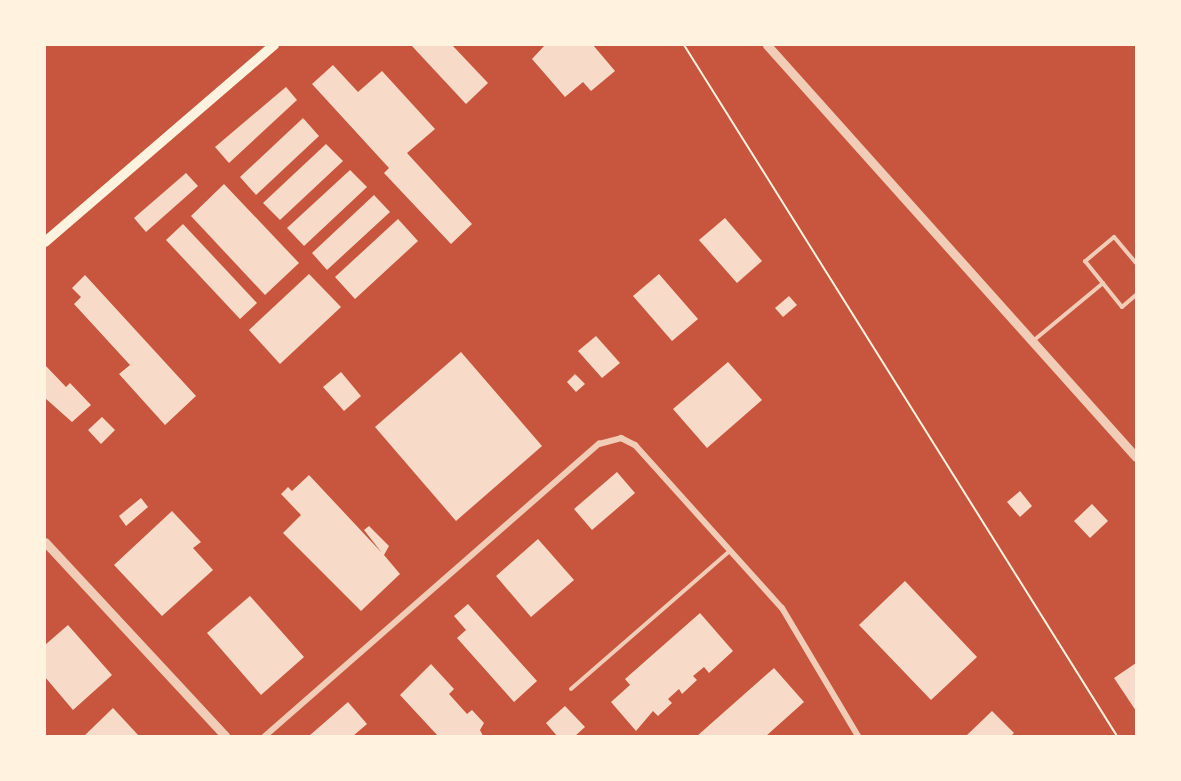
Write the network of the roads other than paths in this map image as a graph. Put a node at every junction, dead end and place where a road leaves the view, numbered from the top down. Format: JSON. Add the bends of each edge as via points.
{"nodes":[{"id":1,"x":274,"y":45,"type":"edge"},
{"id":2,"x":767,"y":45,"type":"edge"},
{"id":3,"x":45,"y":242,"type":"edge"},
{"id":4,"x":1136,"y":263,"type":"edge"},
{"id":5,"x":1103,"y":283,"type":"junction"},
{"id":6,"x":1136,"y":296,"type":"edge"},
{"id":7,"x":1033,"y":341,"type":"junction"},
{"id":8,"x":1136,"y":457,"type":"edge"},
{"id":9,"x":45,"y":542,"type":"edge"},
{"id":10,"x":730,"y":551,"type":"junction"},
{"id":11,"x":571,"y":689,"type":"dead end"},
{"id":12,"x":225,"y":736,"type":"edge"},
{"id":13,"x":265,"y":736,"type":"edge"},
{"id":14,"x":858,"y":736,"type":"edge"}],
"edges":[{"from":1,"to":3,"type":"main road"},
{"from":2,"to":7,"type":"street"},
{"from":4,"to":5,"type":"lane","via":[[1114,237],[1085,261]]},
{"from":5,"to":6,"type":"lane","via":[[1122,307]]},
{"from":5,"to":7,"type":"lane"},
{"from":7,"to":8,"type":"street"},
{"from":9,"to":12,"type":"street"},
{"from":10,"to":11,"type":"lane"},
{"from":10,"to":13,"type":"street","via":[[635,445],[621,438],[599,444]]},
{"from":10,"to":14,"type":"street","via":[[782,608]]}]}
